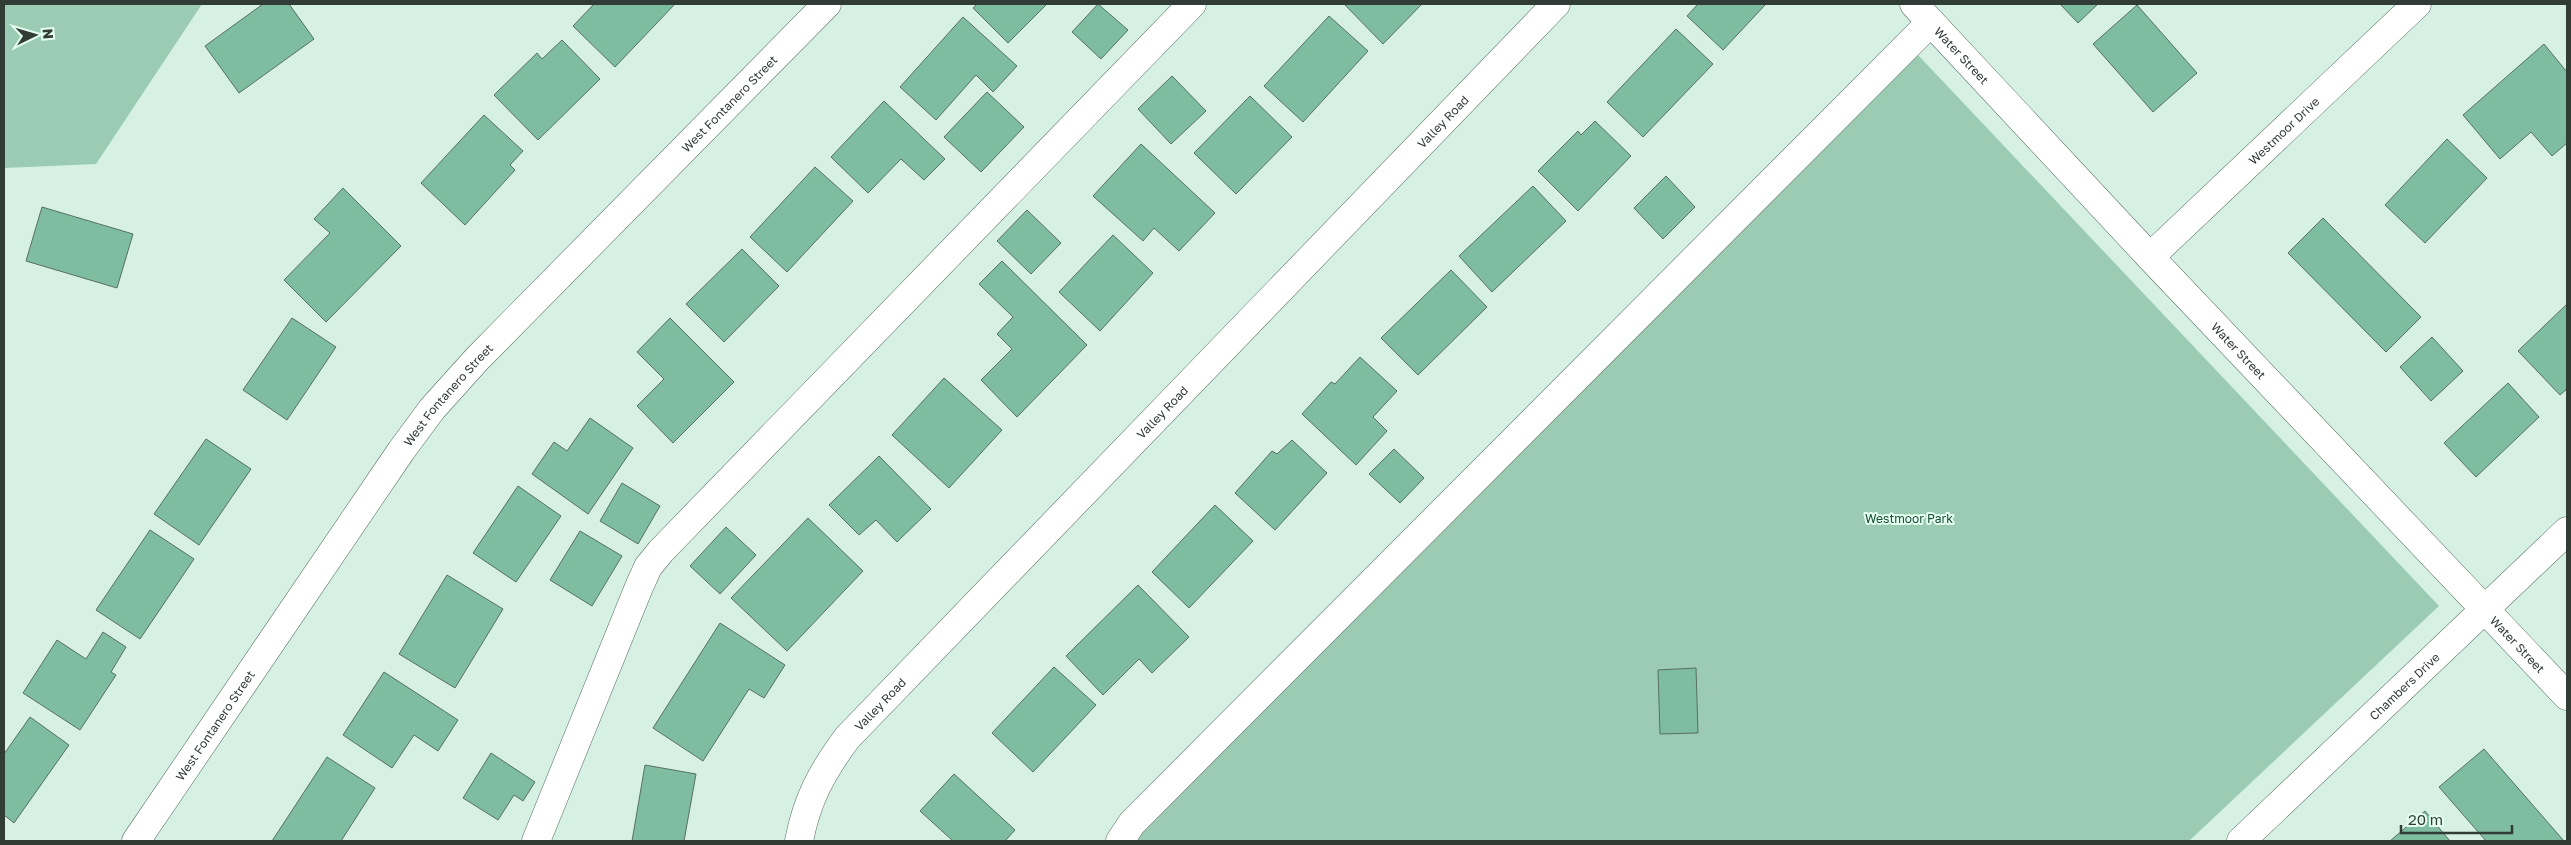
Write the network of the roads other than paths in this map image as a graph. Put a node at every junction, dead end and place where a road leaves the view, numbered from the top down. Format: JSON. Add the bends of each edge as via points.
{"nodes":[{"id":1,"x":827,"y":4,"type":"edge"},
{"id":2,"x":1192,"y":4,"type":"edge"},
{"id":3,"x":1556,"y":4,"type":"edge"},
{"id":4,"x":2417,"y":4,"type":"edge"},
{"id":5,"x":1922,"y":13,"type":"edge"},
{"id":6,"x":2150,"y":257,"type":"junction"},
{"id":7,"x":2567,"y":530,"type":"edge"},
{"id":8,"x":2485,"y":608,"type":"junction"},
{"id":9,"x":2567,"y":696,"type":"edge"},
{"id":10,"x":136,"y":841,"type":"edge"},
{"id":11,"x":536,"y":841,"type":"edge"},
{"id":12,"x":799,"y":841,"type":"edge"},
{"id":13,"x":1120,"y":841,"type":"edge"},
{"id":14,"x":2241,"y":841,"type":"edge"}],
"edges":[{"from":1,"to":10,"type":"street","name":"West Fontanero Street","via":[[483,353],[432,409],[400,451]]},
{"from":2,"to":11,"type":"street","via":[[656,556],[639,586]]},
{"from":3,"to":12,"type":"street","name":"Valley Road","via":[[848,738],[821,775],[811,797]]},
{"from":4,"to":6,"type":"street","name":"Westmoor Drive"},
{"from":5,"to":6,"type":"street","name":"Water Street"},
{"from":5,"to":13,"type":"street","via":[[1132,823]]},
{"from":6,"to":8,"type":"street","name":"Water Street"},
{"from":7,"to":8,"type":"street","name":"Chambers Drive"},
{"from":8,"to":9,"type":"street","name":"Water Street"},
{"from":8,"to":14,"type":"street","name":"Chambers Drive"}]}
